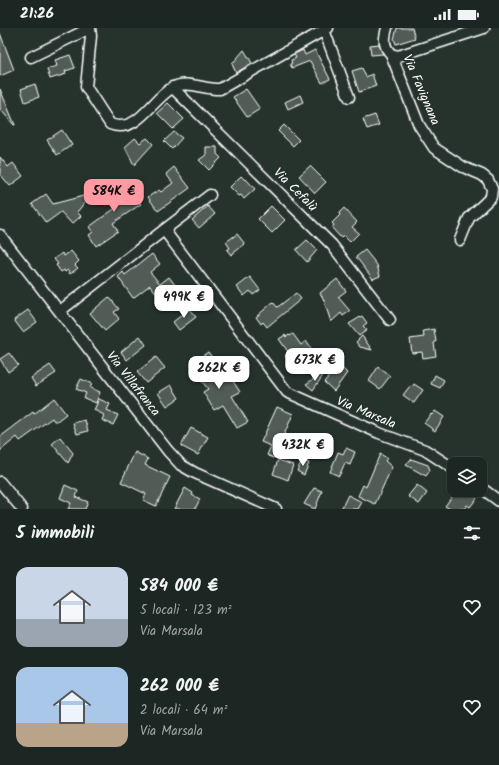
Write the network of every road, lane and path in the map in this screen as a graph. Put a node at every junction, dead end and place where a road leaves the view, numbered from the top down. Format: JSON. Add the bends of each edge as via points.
{"nodes":[{"id":1,"x":90,"y":28,"type":"edge"},
{"id":2,"x":387,"y":28,"type":"edge"},
{"id":3,"x":484,"y":28,"type":"edge"},
{"id":4,"x":326,"y":29,"type":"edge"},
{"id":5,"x":391,"y":54,"type":"junction"},
{"id":6,"x":31,"y":57,"type":"dead end"},
{"id":7,"x":172,"y":87,"type":"junction"},
{"id":8,"x":349,"y":97,"type":"dead end"},
{"id":9,"x":210,"y":195,"type":"dead end"},
{"id":10,"x":164,"y":230,"type":"junction"},
{"id":11,"x":0,"y":235,"type":"edge"},
{"id":12,"x":460,"y":240,"type":"dead end"},
{"id":13,"x":60,"y":311,"type":"junction"},
{"id":14,"x":390,"y":320,"type":"dead end"},
{"id":15,"x":447,"y":464,"type":"edge"},
{"id":16,"x":0,"y":482,"type":"edge"},
{"id":17,"x":487,"y":492,"type":"edge"},
{"id":18,"x":499,"y":501,"type":"edge"},
{"id":19,"x":22,"y":509,"type":"edge"},
{"id":20,"x":276,"y":509,"type":"edge"}],
"edges":[{"from":1,"to":6,"type":"street"},
{"from":1,"to":7,"type":"street","via":[[86,87],[110,124],[121,127],[132,124]]},
{"from":2,"to":5,"type":"street","name":"Via Favignana","via":[[384,43]]},
{"from":3,"to":5,"type":"street","via":[[398,56]]},
{"from":4,"to":7,"type":"street","via":[[228,86],[212,90],[186,84]]},
{"from":4,"to":8,"type":"street"},
{"from":5,"to":12,"type":"street","name":"Via Favignana","via":[[419,126],[434,148],[463,167],[482,175],[492,189],[491,197],[469,218]]},
{"from":7,"to":14,"type":"street","name":"Via Cefalù","via":[[332,245]]},
{"from":9,"to":10,"type":"street"},
{"from":10,"to":13,"type":"street"},
{"from":10,"to":15,"type":"street","name":"Via Marsala","via":[[288,392],[379,433],[425,450]]},
{"from":11,"to":13,"type":"street","name":"Via Villafranca"},
{"from":13,"to":20,"type":"street","name":"Via Villafranca","via":[[181,465],[195,474]]},
{"from":16,"to":19,"type":"street"},
{"from":17,"to":18,"type":"street"}]}
